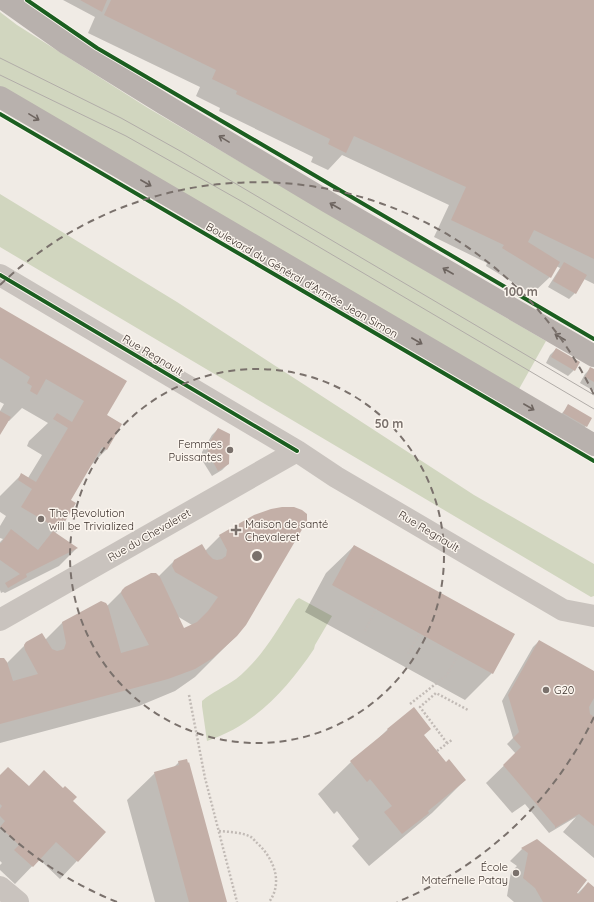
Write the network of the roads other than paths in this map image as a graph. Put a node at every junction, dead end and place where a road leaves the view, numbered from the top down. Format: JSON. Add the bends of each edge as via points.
{"nodes":[{"id":1,"x":5,"y":0,"type":"edge"},
{"id":2,"x":0,"y":97,"type":"edge"},
{"id":3,"x":0,"y":275,"type":"edge"},
{"id":4,"x":594,"y":356,"type":"edge"},
{"id":5,"x":594,"y":445,"type":"edge"},
{"id":6,"x":297,"y":451,"type":"junction"},
{"id":7,"x":594,"y":616,"type":"edge"},
{"id":8,"x":0,"y":620,"type":"edge"},
{"id":9,"x":0,"y":887,"type":"edge"},
{"id":10,"x":18,"y":902,"type":"edge"}],
"edges":[{"from":4,"to":1,"type":"main road","one_way":true,"via":[[164,104],[67,44]]},
{"from":2,"to":5,"type":"main road","name":"Boulevard du Général d'Armée Jean Simon","one_way":true},
{"from":3,"to":6,"type":"street","name":"Rue Regnault"},
{"from":6,"to":7,"type":"street","name":"Rue Regnault","via":[[336,477],[563,610]]},
{"from":6,"to":8,"type":"street","name":"Rue du Chevaleret"},
{"from":9,"to":10,"type":"street"}]}
